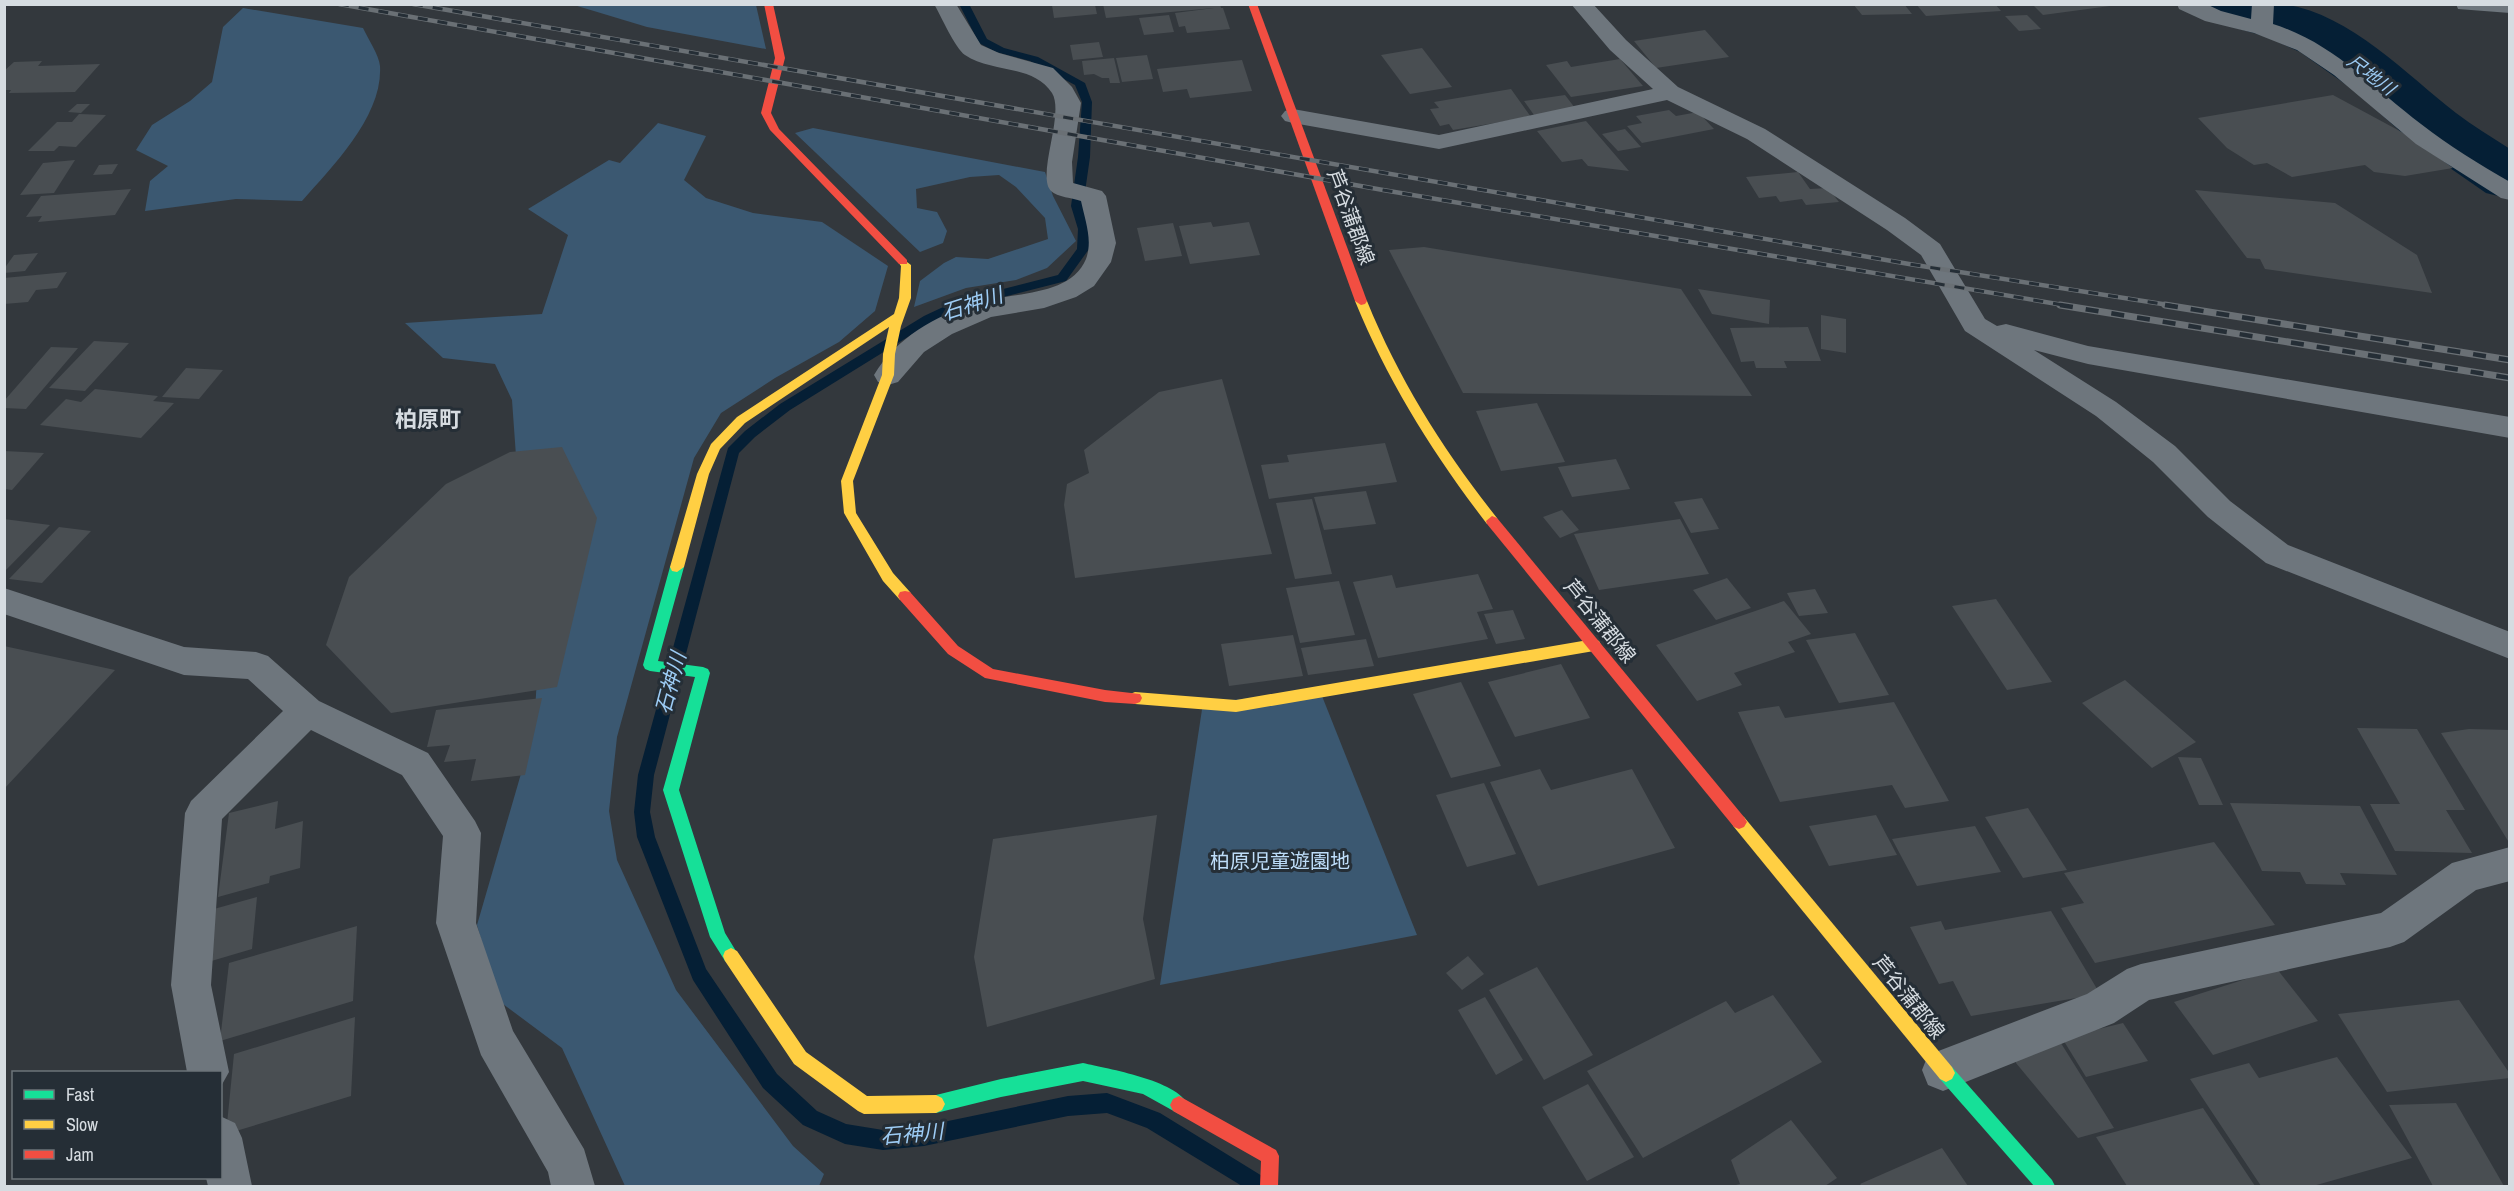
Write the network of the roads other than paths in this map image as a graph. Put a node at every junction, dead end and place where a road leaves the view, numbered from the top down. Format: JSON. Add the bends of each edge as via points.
{"nodes":[{"id":1,"x":768,"y":4,"type":"edge"},
{"id":2,"x":945,"y":4,"type":"edge"},
{"id":3,"x":1252,"y":4,"type":"edge"},
{"id":4,"x":1581,"y":4,"type":"edge"},
{"id":5,"x":2187,"y":4,"type":"edge"},
{"id":6,"x":2466,"y":4,"type":"edge"},
{"id":7,"x":2510,"y":7,"type":"edge"},
{"id":8,"x":2262,"y":17,"type":"edge"},
{"id":9,"x":1670,"y":92,"type":"junction"},
{"id":10,"x":1293,"y":116,"type":"junction"},
{"id":11,"x":2510,"y":193,"type":"edge"},
{"id":12,"x":897,"y":321,"type":"junction"},
{"id":13,"x":1976,"y":325,"type":"junction"},
{"id":14,"x":888,"y":364,"type":"junction"},
{"id":15,"x":2510,"y":428,"type":"edge"},
{"id":16,"x":4,"y":601,"type":"edge"},
{"id":17,"x":1594,"y":645,"type":"junction"},
{"id":18,"x":2510,"y":646,"type":"edge"},
{"id":19,"x":307,"y":711,"type":"junction"},
{"id":20,"x":2510,"y":864,"type":"edge"},
{"id":21,"x":1943,"y":1070,"type":"junction"},
{"id":22,"x":208,"y":1071,"type":"edge"},
{"id":23,"x":222,"y":1148,"type":"edge"},
{"id":24,"x":230,"y":1186,"type":"edge"},
{"id":25,"x":573,"y":1186,"type":"edge"},
{"id":26,"x":1269,"y":1186,"type":"edge"},
{"id":27,"x":2046,"y":1186,"type":"edge"}],
"edges":[{"from":1,"to":12,"type":"street","via":[[780,58],[766,113],[775,130],[906,265],[905,298]]},
{"from":2,"to":14,"type":"street","via":[[972,50],[1045,73],[1060,87],[1069,103],[1060,162],[1061,187],[1093,196],[1103,243],[1098,262],[1084,280],[1066,291],[1034,302],[985,309],[942,328]]},
{"from":3,"to":10,"type":"street","name":"芦谷蒲郡線"},
{"from":4,"to":9,"type":"street","via":[[1618,45]]},
{"from":5,"to":8,"type":"street","via":[[2213,16]]},
{"from":6,"to":7,"type":"street"},
{"from":8,"to":11,"type":"street","via":[[2318,51],[2411,128]]},
{"from":9,"to":10,"type":"street","via":[[1439,142]]},
{"from":9,"to":13,"type":"street","via":[[1756,134],[1931,250]]},
{"from":10,"to":17,"type":"street","name":"芦谷蒲郡線","via":[[1369,322],[1423,425],[1475,500]]},
{"from":12,"to":14,"type":"street"},
{"from":12,"to":26,"type":"street","via":[[741,420],[715,447],[703,474],[650,665],[703,673],[671,790],[718,937],[800,1058],[864,1105],[929,1106],[1083,1072],[1146,1086],[1270,1156]]},
{"from":13,"to":15,"type":"street","via":[[2088,356]]},
{"from":13,"to":18,"type":"street","via":[[2106,409],[2164,454],[2219,509],[2277,554]]},
{"from":14,"to":17,"type":"street","via":[[847,481],[850,513],[888,577],[953,650],[990,674],[1105,696],[1236,706]]},
{"from":16,"to":19,"type":"street","via":[[184,662],[256,666]]},
{"from":17,"to":21,"type":"street","name":"芦谷蒲郡線"},
{"from":19,"to":22,"type":"street","via":[[204,813],[191,985]]},
{"from":19,"to":25,"type":"street","via":[[415,764],[462,833],[456,923],[496,1041],[568,1165]]},
{"from":20,"to":21,"type":"street","via":[[2466,875],[2390,929],[2141,983],[2100,1010]]},
{"from":21,"to":27,"type":"street","name":"芦谷蒲郡線"},
{"from":23,"to":24,"type":"street"}]}
